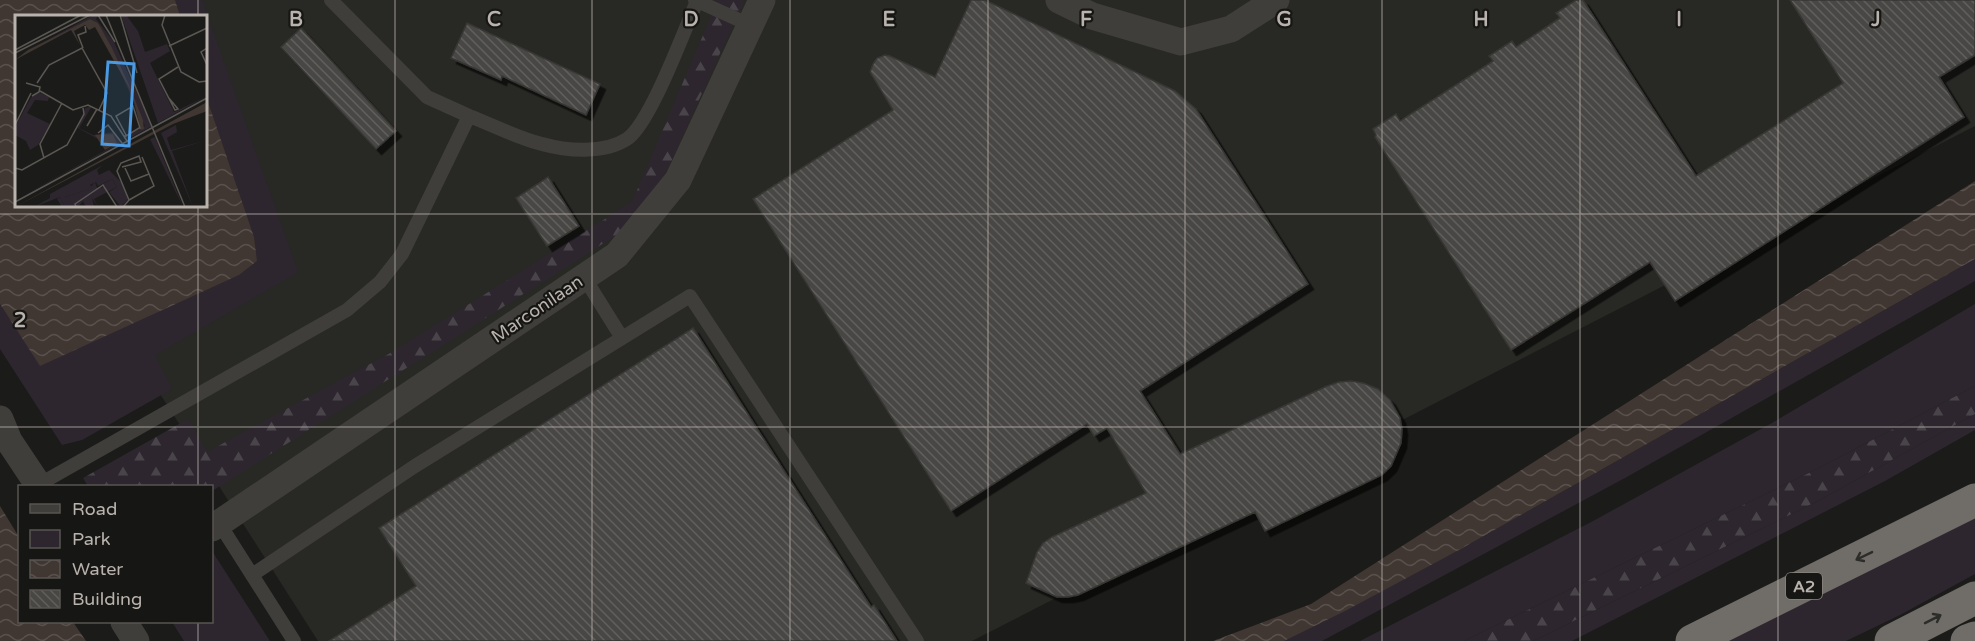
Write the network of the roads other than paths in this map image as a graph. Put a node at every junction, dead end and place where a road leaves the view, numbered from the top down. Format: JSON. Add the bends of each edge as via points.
{"nodes":[{"id":1,"x":330,"y":0,"type":"edge"},
{"id":2,"x":696,"y":0,"type":"edge"},
{"id":3,"x":762,"y":0,"type":"edge"},
{"id":4,"x":1059,"y":0,"type":"edge"},
{"id":5,"x":1276,"y":0,"type":"edge"},
{"id":6,"x":750,"y":25,"type":"junction"},
{"id":7,"x":469,"y":116,"type":"junction"},
{"id":8,"x":585,"y":277,"type":"junction"},
{"id":9,"x":622,"y":338,"type":"junction"},
{"id":10,"x":0,"y":419,"type":"edge"},
{"id":11,"x":37,"y":485,"type":"edge"},
{"id":12,"x":40,"y":485,"type":"edge"},
{"id":13,"x":1975,"y":488,"type":"edge"},
{"id":14,"x":1975,"y":500,"type":"edge"},
{"id":15,"x":215,"y":525,"type":"edge"},
{"id":16,"x":1916,"y":530,"type":"junction"},
{"id":17,"x":252,"y":574,"type":"junction"},
{"id":18,"x":1975,"y":598,"type":"edge"},
{"id":19,"x":125,"y":623,"type":"edge"},
{"id":20,"x":1975,"y":638,"type":"edge"},
{"id":21,"x":136,"y":641,"type":"edge"},
{"id":22,"x":294,"y":641,"type":"edge"},
{"id":23,"x":917,"y":641,"type":"edge"},
{"id":24,"x":1692,"y":641,"type":"edge"},
{"id":25,"x":1891,"y":641,"type":"edge"},
{"id":26,"x":1967,"y":641,"type":"edge"}],
"edges":[{"from":1,"to":7,"type":"lane","via":[[427,97]]},
{"from":2,"to":6,"type":"lane"},
{"from":2,"to":7,"type":"lane","via":[[655,99],[629,138],[620,143],[586,150],[541,144]]},
{"from":3,"to":6,"type":"street","name":"Marconilaan"},
{"from":4,"to":5,"type":"street","via":[[1092,16],[1181,42],[1232,29]]},
{"from":6,"to":8,"type":"street","name":"Marconilaan","via":[[678,180],[617,255]]},
{"from":7,"to":12,"type":"lane","via":[[402,254],[380,282],[347,310]]},
{"from":8,"to":9,"type":"lane"},
{"from":8,"to":15,"type":"street","name":"Marconilaan"},
{"from":9,"to":17,"type":"lane","via":[[415,466]]},
{"from":9,"to":23,"type":"lane","via":[[690,296]]},
{"from":10,"to":11,"type":"street","via":[[9,441]]},
{"from":13,"to":16,"type":"highway","number":"A2"},
{"from":14,"to":16,"type":"highway","number":"A2"},
{"from":15,"to":17,"type":"lane"},
{"from":16,"to":24,"type":"highway","number":"A2","one_way":true},
{"from":17,"to":22,"type":"lane"},
{"from":25,"to":18,"type":"highway","one_way":true},
{"from":19,"to":21,"type":"street"},
{"from":20,"to":26,"type":"highway"}]}
